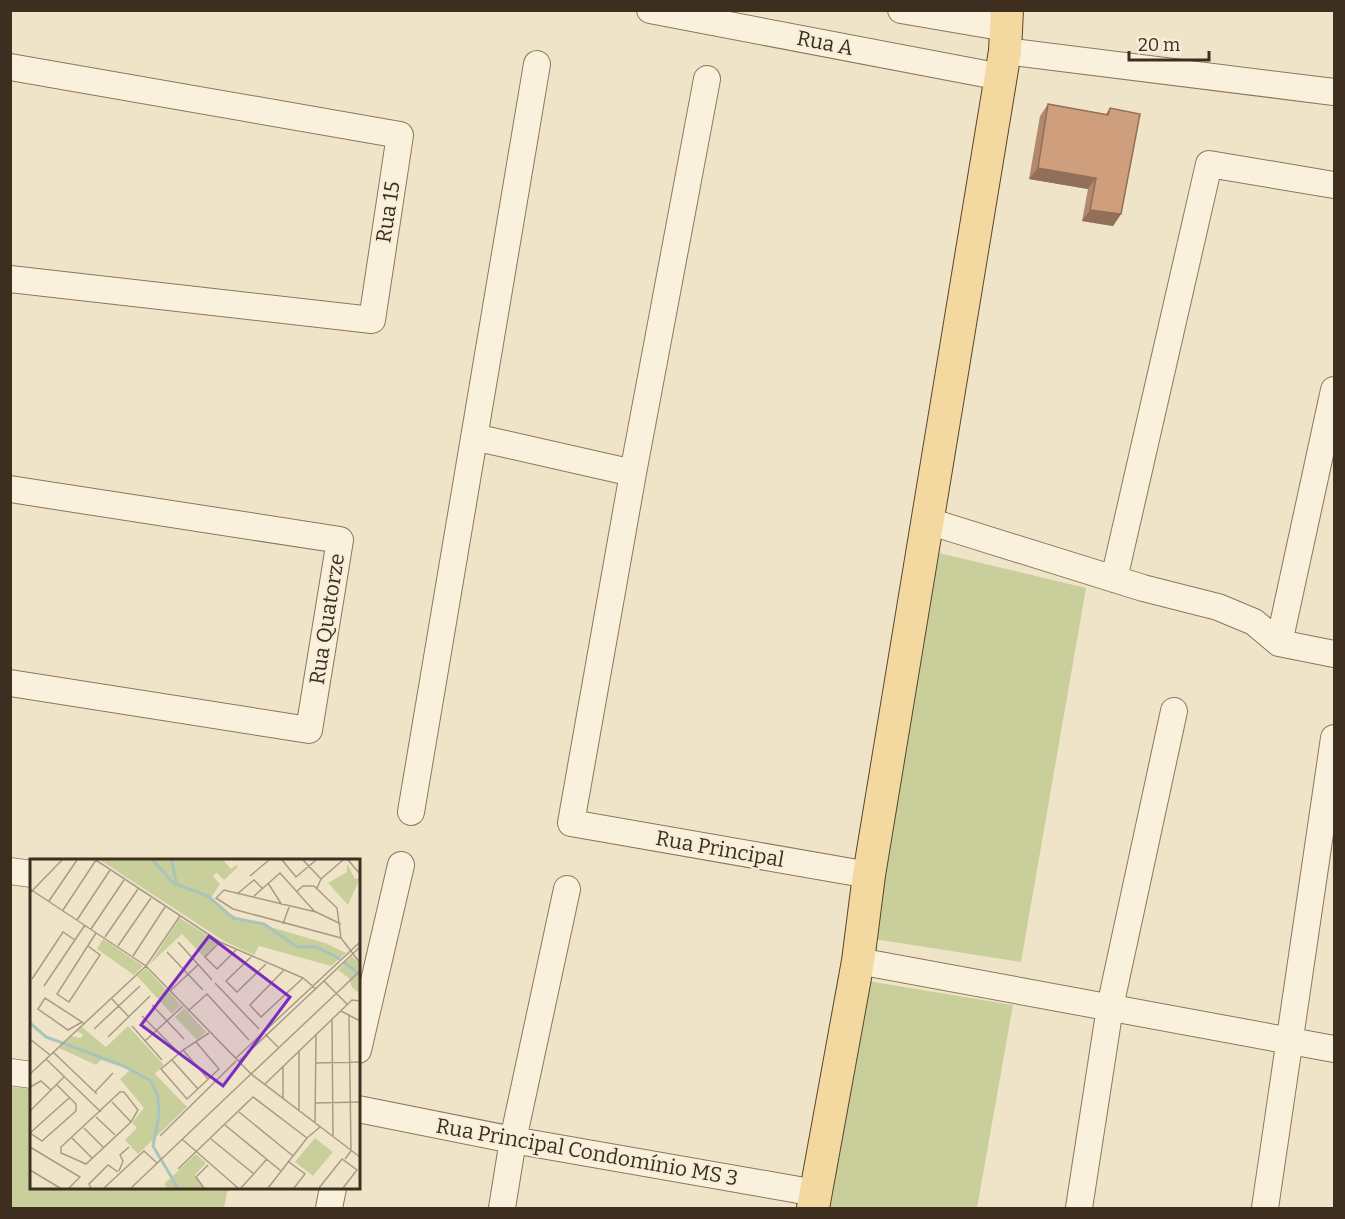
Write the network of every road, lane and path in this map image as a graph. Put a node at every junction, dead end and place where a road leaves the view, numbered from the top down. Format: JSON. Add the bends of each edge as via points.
{"nodes":[{"id":1,"x":650,"y":10,"type":"edge"},
{"id":2,"x":901,"y":10,"type":"edge"},
{"id":3,"x":1005,"y":42,"type":"edge"},
{"id":4,"x":537,"y":64,"type":"dead end"},
{"id":5,"x":10,"y":68,"type":"edge"},
{"id":6,"x":707,"y":80,"type":"dead end"},
{"id":7,"x":1335,"y":92,"type":"edge"},
{"id":8,"x":1335,"y":185,"type":"edge"},
{"id":9,"x":10,"y":279,"type":"edge"},
{"id":10,"x":1335,"y":390,"type":"edge"},
{"id":11,"x":474,"y":437,"type":"junction"},
{"id":12,"x":633,"y":473,"type":"junction"},
{"id":13,"x":10,"y":489,"type":"edge"},
{"id":14,"x":928,"y":521,"type":"junction"},
{"id":15,"x":1114,"y":579,"type":"junction"},
{"id":16,"x":1279,"y":643,"type":"junction"},
{"id":17,"x":1335,"y":654,"type":"edge"},
{"id":18,"x":10,"y":683,"type":"edge"},
{"id":19,"x":1174,"y":711,"type":"dead end"},
{"id":20,"x":1335,"y":738,"type":"edge"},
{"id":21,"x":411,"y":812,"type":"dead end"},
{"id":22,"x":401,"y":865,"type":"dead end"},
{"id":23,"x":10,"y":870,"type":"edge"},
{"id":24,"x":30,"y":874,"type":"edge"},
{"id":25,"x":869,"y":875,"type":"junction"},
{"id":26,"x":567,"y":889,"type":"dead end"},
{"id":27,"x":858,"y":961,"type":"junction"},
{"id":28,"x":1110,"y":1007,"type":"junction"},
{"id":29,"x":360,"y":1041,"type":"edge"},
{"id":30,"x":1289,"y":1041,"type":"junction"},
{"id":31,"x":1335,"y":1048,"type":"edge"},
{"id":32,"x":10,"y":1072,"type":"edge"},
{"id":33,"x":30,"y":1075,"type":"edge"},
{"id":34,"x":360,"y":1109,"type":"edge"},
{"id":35,"x":513,"y":1140,"type":"junction"},
{"id":36,"x":333,"y":1189,"type":"edge"},
{"id":37,"x":814,"y":1201,"type":"edge"},
{"id":38,"x":330,"y":1209,"type":"edge"},
{"id":39,"x":502,"y":1209,"type":"edge"},
{"id":40,"x":1079,"y":1209,"type":"edge"},
{"id":41,"x":1265,"y":1209,"type":"edge"}],
"edges":[{"from":1,"to":3,"type":"street","name":"Rua A"},
{"from":2,"to":3,"type":"street","name":"Rua A"},
{"from":3,"to":7,"type":"street","name":"Rua A"},
{"from":3,"to":14,"type":"main road"},
{"from":4,"to":11,"type":"street"},
{"from":5,"to":9,"type":"street","name":"Rua 15","via":[[400,135],[372,320]]},
{"from":6,"to":12,"type":"street"},
{"from":8,"to":15,"type":"street","via":[[1209,164]]},
{"from":10,"to":16,"type":"street"},
{"from":11,"to":12,"type":"street"},
{"from":11,"to":21,"type":"street"},
{"from":12,"to":25,"type":"street","name":"Rua Principal","via":[[571,823]]},
{"from":13,"to":18,"type":"street","name":"Rua Quatorze","via":[[340,540],[309,730]]},
{"from":14,"to":15,"type":"street"},
{"from":14,"to":25,"type":"main road"},
{"from":15,"to":16,"type":"street","via":[[1218,607],[1254,622]]},
{"from":16,"to":17,"type":"street"},
{"from":19,"to":28,"type":"street"},
{"from":20,"to":30,"type":"street"},
{"from":22,"to":29,"type":"street"},
{"from":23,"to":24,"type":"street"},
{"from":25,"to":27,"type":"main road"},
{"from":26,"to":35,"type":"street"},
{"from":27,"to":28,"type":"street"},
{"from":27,"to":37,"type":"main road"},
{"from":28,"to":30,"type":"street"},
{"from":28,"to":40,"type":"street"},
{"from":30,"to":31,"type":"street"},
{"from":30,"to":41,"type":"street"},
{"from":32,"to":33,"type":"street"},
{"from":34,"to":35,"type":"street","name":"Rua Principal Condomínio MS 3"},
{"from":35,"to":37,"type":"street","name":"Rua Principal Condomínio MS 3"},
{"from":35,"to":39,"type":"street"},
{"from":36,"to":38,"type":"street"}]}
